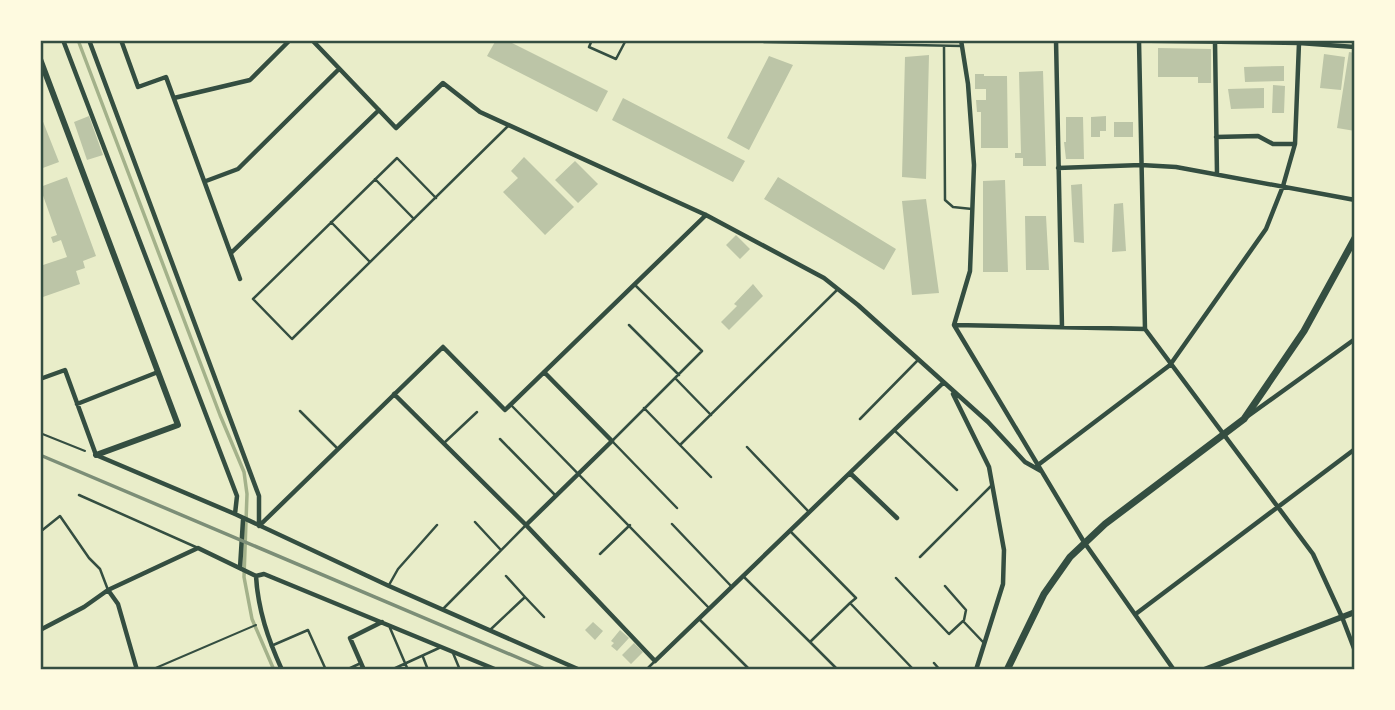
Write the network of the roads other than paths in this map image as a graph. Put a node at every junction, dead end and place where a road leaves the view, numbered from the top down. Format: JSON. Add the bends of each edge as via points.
{"nodes":[{"id":1,"x":63,"y":40,"type":"edge"},
{"id":2,"x":89,"y":40,"type":"edge"},
{"id":3,"x":121,"y":40,"type":"edge"},
{"id":4,"x":290,"y":40,"type":"edge"},
{"id":5,"x":312,"y":40,"type":"edge"},
{"id":6,"x":592,"y":40,"type":"edge"},
{"id":7,"x":626,"y":40,"type":"edge"},
{"id":8,"x":761,"y":40,"type":"edge"},
{"id":9,"x":1056,"y":40,"type":"edge"},
{"id":10,"x":1098,"y":40,"type":"edge"},
{"id":11,"x":1139,"y":41,"type":"edge"},
{"id":12,"x":1215,"y":42,"type":"junction"},
{"id":13,"x":961,"y":43,"type":"edge"},
{"id":14,"x":1299,"y":43,"type":"junction"},
{"id":15,"x":944,"y":46,"type":"junction"},
{"id":16,"x":1355,"y":47,"type":"edge"},
{"id":17,"x":40,"y":59,"type":"edge"},
{"id":18,"x":339,"y":69,"type":"junction"},
{"id":19,"x":174,"y":98,"type":"junction"},
{"id":20,"x":379,"y":110,"type":"junction"},
{"id":21,"x":509,"y":126,"type":"junction"},
{"id":22,"x":1216,"y":137,"type":"junction"},
{"id":23,"x":1295,"y":144,"type":"junction"},
{"id":24,"x":1140,"y":165,"type":"junction"},
{"id":25,"x":1058,"y":168,"type":"junction"},
{"id":26,"x":1217,"y":174,"type":"junction"},
{"id":27,"x":375,"y":179,"type":"junction"},
{"id":28,"x":205,"y":181,"type":"junction"},
{"id":29,"x":1283,"y":186,"type":"junction"},
{"id":30,"x":436,"y":198,"type":"junction"},
{"id":31,"x":1355,"y":200,"type":"edge"},
{"id":32,"x":972,"y":209,"type":"junction"},
{"id":33,"x":706,"y":215,"type":"junction"},
{"id":34,"x":414,"y":219,"type":"junction"},
{"id":35,"x":331,"y":222,"type":"junction"},
{"id":36,"x":1355,"y":238,"type":"edge"},
{"id":37,"x":231,"y":253,"type":"junction"},
{"id":38,"x":370,"y":262,"type":"junction"},
{"id":39,"x":240,"y":279,"type":"dead end"},
{"id":40,"x":635,"y":285,"type":"junction"},
{"id":41,"x":838,"y":289,"type":"junction"},
{"id":42,"x":629,"y":325,"type":"dead end"},
{"id":43,"x":954,"y":325,"type":"junction"},
{"id":44,"x":1062,"y":327,"type":"junction"},
{"id":45,"x":1145,"y":329,"type":"junction"},
{"id":46,"x":1355,"y":339,"type":"edge"},
{"id":47,"x":918,"y":360,"type":"junction"},
{"id":48,"x":1170,"y":365,"type":"junction"},
{"id":49,"x":158,"y":372,"type":"junction"},
{"id":50,"x":544,"y":372,"type":"junction"},
{"id":51,"x":677,"y":376,"type":"junction"},
{"id":52,"x":40,"y":379,"type":"edge"},
{"id":53,"x":943,"y":383,"type":"junction"},
{"id":54,"x":952,"y":390,"type":"junction"},
{"id":55,"x":394,"y":394,"type":"junction"},
{"id":56,"x":77,"y":404,"type":"junction"},
{"id":57,"x":511,"y":405,"type":"junction"},
{"id":58,"x":644,"y":408,"type":"junction"},
{"id":59,"x":300,"y":411,"type":"dead end"},
{"id":60,"x":477,"y":412,"type":"dead end"},
{"id":61,"x":711,"y":415,"type":"junction"},
{"id":62,"x":860,"y":419,"type":"dead end"},
{"id":63,"x":1244,"y":419,"type":"junction"},
{"id":64,"x":894,"y":430,"type":"junction"},
{"id":65,"x":1223,"y":434,"type":"junction"},
{"id":66,"x":500,"y":439,"type":"dead end"},
{"id":67,"x":612,"y":440,"type":"junction"},
{"id":68,"x":444,"y":443,"type":"junction"},
{"id":69,"x":680,"y":445,"type":"junction"},
{"id":70,"x":747,"y":447,"type":"dead end"},
{"id":71,"x":338,"y":449,"type":"junction"},
{"id":72,"x":1355,"y":449,"type":"edge"},
{"id":73,"x":96,"y":455,"type":"junction"},
{"id":74,"x":1038,"y":465,"type":"junction"},
{"id":75,"x":1041,"y":471,"type":"junction"},
{"id":76,"x":579,"y":472,"type":"junction"},
{"id":77,"x":850,"y":473,"type":"junction"},
{"id":78,"x":711,"y":477,"type":"dead end"},
{"id":79,"x":993,"y":484,"type":"junction"},
{"id":80,"x":957,"y":490,"type":"dead end"},
{"id":81,"x":79,"y":495,"type":"dead end"},
{"id":82,"x":556,"y":496,"type":"junction"},
{"id":83,"x":1278,"y":507,"type":"junction"},
{"id":84,"x":677,"y":508,"type":"dead end"},
{"id":85,"x":810,"y":512,"type":"junction"},
{"id":86,"x":235,"y":514,"type":"junction"},
{"id":87,"x":897,"y":518,"type":"dead end"},
{"id":88,"x":243,"y":520,"type":"junction"},
{"id":89,"x":475,"y":522,"type":"dead end"},
{"id":90,"x":672,"y":524,"type":"dead end"},
{"id":91,"x":437,"y":525,"type":"dead end"},
{"id":92,"x":526,"y":525,"type":"junction"},
{"id":93,"x":630,"y":525,"type":"junction"},
{"id":94,"x":259,"y":526,"type":"junction"},
{"id":95,"x":790,"y":531,"type":"junction"},
{"id":96,"x":40,"y":532,"type":"edge"},
{"id":97,"x":1084,"y":542,"type":"junction"},
{"id":98,"x":198,"y":548,"type":"junction"},
{"id":99,"x":500,"y":550,"type":"junction"},
{"id":100,"x":600,"y":554,"type":"dead end"},
{"id":101,"x":920,"y":556,"type":"dead end"},
{"id":102,"x":240,"y":568,"type":"junction"},
{"id":103,"x":256,"y":576,"type":"junction"},
{"id":104,"x":506,"y":576,"type":"dead end"},
{"id":105,"x":743,"y":576,"type":"junction"},
{"id":106,"x":896,"y":578,"type":"dead end"},
{"id":107,"x":389,"y":586,"type":"junction"},
{"id":108,"x":945,"y":586,"type":"dead end"},
{"id":109,"x":732,"y":587,"type":"junction"},
{"id":110,"x":108,"y":590,"type":"junction"},
{"id":111,"x":525,"y":597,"type":"junction"},
{"id":112,"x":850,"y":603,"type":"junction"},
{"id":113,"x":710,"y":608,"type":"junction"},
{"id":114,"x":443,"y":609,"type":"junction"},
{"id":115,"x":1355,"y":612,"type":"edge"},
{"id":116,"x":1137,"y":613,"type":"junction"},
{"id":117,"x":544,"y":617,"type":"dead end"},
{"id":118,"x":1342,"y":617,"type":"junction"},
{"id":119,"x":699,"y":618,"type":"junction"},
{"id":120,"x":963,"y":621,"type":"junction"},
{"id":121,"x":382,"y":622,"type":"junction"},
{"id":122,"x":388,"y":624,"type":"junction"},
{"id":123,"x":40,"y":630,"type":"edge"},
{"id":124,"x":490,"y":630,"type":"junction"},
{"id":125,"x":810,"y":642,"type":"junction"},
{"id":126,"x":985,"y":644,"type":"junction"},
{"id":127,"x":271,"y":646,"type":"junction"},
{"id":128,"x":442,"y":647,"type":"junction"},
{"id":129,"x":452,"y":651,"type":"junction"},
{"id":130,"x":1355,"y":651,"type":"edge"},
{"id":131,"x":422,"y":656,"type":"junction"},
{"id":132,"x":655,"y":661,"type":"junction"},
{"id":133,"x":361,"y":663,"type":"junction"},
{"id":134,"x":405,"y":663,"type":"junction"},
{"id":135,"x":934,"y":663,"type":"dead end"},
{"id":136,"x":912,"y":668,"type":"dead end"},
{"id":137,"x":749,"y":669,"type":"edge"},
{"id":138,"x":137,"y":670,"type":"edge"},
{"id":139,"x":282,"y":670,"type":"edge"},
{"id":140,"x":326,"y":670,"type":"edge"},
{"id":141,"x":346,"y":670,"type":"edge"},
{"id":142,"x":364,"y":670,"type":"edge"},
{"id":143,"x":391,"y":670,"type":"edge"},
{"id":144,"x":408,"y":670,"type":"edge"},
{"id":145,"x":428,"y":670,"type":"edge"},
{"id":146,"x":460,"y":670,"type":"edge"},
{"id":147,"x":497,"y":670,"type":"edge"},
{"id":148,"x":580,"y":670,"type":"edge"},
{"id":149,"x":646,"y":670,"type":"edge"},
{"id":150,"x":838,"y":670,"type":"edge"},
{"id":151,"x":940,"y":670,"type":"edge"},
{"id":152,"x":976,"y":670,"type":"edge"},
{"id":153,"x":1007,"y":670,"type":"edge"},
{"id":154,"x":1174,"y":670,"type":"edge"},
{"id":155,"x":1204,"y":670,"type":"edge"}],
"edges":[{"from":1,"to":86,"type":"street","via":[[237,496]]},
{"from":2,"to":94,"type":"street","via":[[259,496]]},
{"from":3,"to":19,"type":"street","via":[[138,87],[166,77]]},
{"from":4,"to":19,"type":"street","via":[[250,80]]},
{"from":5,"to":18,"type":"street"},
{"from":6,"to":7,"type":"lane","via":[[589,47],[616,59]]},
{"from":8,"to":15,"type":"lane"},
{"from":9,"to":25,"type":"street"},
{"from":10,"to":11,"type":"street"},
{"from":11,"to":12,"type":"street"},
{"from":11,"to":24,"type":"street"},
{"from":12,"to":14,"type":"street"},
{"from":12,"to":22,"type":"street"},
{"from":13,"to":15,"type":"lane"},
{"from":13,"to":32,"type":"street","via":[[974,166]]},
{"from":14,"to":16,"type":"street"},
{"from":14,"to":23,"type":"street"},
{"from":15,"to":32,"type":"lane","via":[[945,200],[953,207]]},
{"from":17,"to":49,"type":"street"},
{"from":18,"to":20,"type":"street"},
{"from":18,"to":28,"type":"street","via":[[238,169]]},
{"from":19,"to":28,"type":"street"},
{"from":20,"to":21,"type":"street","via":[[396,128],[443,83],[480,112]]},
{"from":20,"to":37,"type":"street"},
{"from":21,"to":30,"type":"lane"},
{"from":21,"to":33,"type":"street"},
{"from":22,"to":23,"type":"street","via":[[1258,136],[1273,144]]},
{"from":22,"to":26,"type":"street"},
{"from":23,"to":29,"type":"street"},
{"from":24,"to":25,"type":"street"},
{"from":24,"to":26,"type":"street"},
{"from":24,"to":45,"type":"street"},
{"from":25,"to":44,"type":"street"},
{"from":26,"to":29,"type":"street"},
{"from":27,"to":30,"type":"lane","via":[[397,158]]},
{"from":27,"to":34,"type":"lane"},
{"from":27,"to":35,"type":"lane"},
{"from":28,"to":37,"type":"street"},
{"from":29,"to":31,"type":"street"},
{"from":29,"to":48,"type":"street","via":[[1266,229]]},
{"from":30,"to":34,"type":"lane"},
{"from":32,"to":43,"type":"street","via":[[970,271]]},
{"from":33,"to":40,"type":"street"},
{"from":33,"to":41,"type":"street"},
{"from":34,"to":38,"type":"lane"},
{"from":35,"to":38,"type":"lane"},
{"from":35,"to":38,"type":"lane","via":[[253,299],[292,339]]},
{"from":36,"to":63,"type":"main road","via":[[1304,331]]},
{"from":37,"to":39,"type":"street"},
{"from":40,"to":50,"type":"street"},
{"from":40,"to":51,"type":"lane","via":[[702,351]]},
{"from":41,"to":47,"type":"street"},
{"from":41,"to":61,"type":"lane"},
{"from":42,"to":51,"type":"lane"},
{"from":43,"to":44,"type":"street"},
{"from":43,"to":74,"type":"street"},
{"from":44,"to":45,"type":"street"},
{"from":45,"to":48,"type":"street"},
{"from":46,"to":63,"type":"street"},
{"from":47,"to":53,"type":"street"},
{"from":47,"to":62,"type":"lane"},
{"from":48,"to":65,"type":"street"},
{"from":48,"to":74,"type":"street"},
{"from":49,"to":56,"type":"street"},
{"from":49,"to":73,"type":"street","via":[[177,425]]},
{"from":50,"to":57,"type":"street"},
{"from":50,"to":67,"type":"street"},
{"from":51,"to":58,"type":"lane"},
{"from":51,"to":61,"type":"lane"},
{"from":52,"to":56,"type":"street","via":[[65,370]]},
{"from":53,"to":54,"type":"street"},
{"from":53,"to":64,"type":"street"},
{"from":54,"to":75,"type":"street"},
{"from":54,"to":79,"type":"street"},
{"from":55,"to":57,"type":"street","via":[[443,346],[505,410]]},
{"from":55,"to":68,"type":"street"},
{"from":55,"to":71,"type":"street"},
{"from":56,"to":73,"type":"street"},
{"from":57,"to":76,"type":"lane"},
{"from":58,"to":67,"type":"lane"},
{"from":58,"to":69,"type":"lane"},
{"from":59,"to":71,"type":"lane"},
{"from":60,"to":68,"type":"lane"},
{"from":61,"to":69,"type":"lane"},
{"from":63,"to":65,"type":"main road"},
{"from":64,"to":77,"type":"street"},
{"from":64,"to":80,"type":"lane"},
{"from":65,"to":83,"type":"street"},
{"from":65,"to":97,"type":"main road"},
{"from":66,"to":82,"type":"lane"},
{"from":67,"to":76,"type":"street"},
{"from":67,"to":84,"type":"lane"},
{"from":68,"to":92,"type":"street"},
{"from":69,"to":78,"type":"lane"},
{"from":70,"to":85,"type":"lane"},
{"from":71,"to":94,"type":"street"},
{"from":72,"to":83,"type":"street"},
{"from":73,"to":86,"type":"street"},
{"from":74,"to":75,"type":"street"},
{"from":75,"to":97,"type":"street"},
{"from":76,"to":82,"type":"street"},
{"from":76,"to":93,"type":"lane"},
{"from":77,"to":85,"type":"street"},
{"from":77,"to":87,"type":"street"},
{"from":79,"to":101,"type":"lane"},
{"from":79,"to":126,"type":"street","via":[[1004,550],[1003,584]]},
{"from":81,"to":98,"type":"lane"},
{"from":82,"to":92,"type":"street"},
{"from":83,"to":116,"type":"street"},
{"from":83,"to":118,"type":"street","via":[[1313,554]]},
{"from":85,"to":95,"type":"street"},
{"from":86,"to":88,"type":"street"},
{"from":88,"to":94,"type":"street"},
{"from":88,"to":102,"type":"street"},
{"from":89,"to":99,"type":"lane"},
{"from":90,"to":109,"type":"lane"},
{"from":91,"to":107,"type":"lane"},
{"from":92,"to":99,"type":"lane"},
{"from":92,"to":132,"type":"street"},
{"from":93,"to":100,"type":"lane"},
{"from":93,"to":113,"type":"lane"},
{"from":94,"to":107,"type":"street"},
{"from":95,"to":105,"type":"street"},
{"from":95,"to":112,"type":"lane","via":[[856,598]]},
{"from":96,"to":110,"type":"lane","via":[[60,516],[100,569]]},
{"from":97,"to":116,"type":"street"},
{"from":97,"to":153,"type":"main road","via":[[1044,594]]},
{"from":98,"to":102,"type":"street"},
{"from":98,"to":110,"type":"street"},
{"from":99,"to":114,"type":"lane"},
{"from":102,"to":103,"type":"street"},
{"from":103,"to":121,"type":"street","via":[[264,575]]},
{"from":103,"to":127,"type":"street"},
{"from":104,"to":111,"type":"lane"},
{"from":105,"to":109,"type":"street"},
{"from":105,"to":125,"type":"lane"},
{"from":106,"to":120,"type":"lane","via":[[949,634]]},
{"from":107,"to":114,"type":"street"},
{"from":108,"to":120,"type":"lane","via":[[966,610]]},
{"from":109,"to":113,"type":"street"},
{"from":110,"to":123,"type":"street"},
{"from":110,"to":138,"type":"street","via":[[118,604]]},
{"from":111,"to":117,"type":"lane"},
{"from":111,"to":124,"type":"lane"},
{"from":112,"to":125,"type":"lane"},
{"from":112,"to":136,"type":"lane"},
{"from":113,"to":119,"type":"street"},
{"from":114,"to":124,"type":"street"},
{"from":115,"to":118,"type":"street"},
{"from":116,"to":154,"type":"street"},
{"from":118,"to":130,"type":"street"},
{"from":118,"to":155,"type":"street"},
{"from":119,"to":132,"type":"street"},
{"from":119,"to":137,"type":"lane"},
{"from":120,"to":126,"type":"lane"},
{"from":121,"to":122,"type":"street"},
{"from":121,"to":133,"type":"street","via":[[350,638]]},
{"from":122,"to":128,"type":"street"},
{"from":122,"to":134,"type":"lane"},
{"from":124,"to":148,"type":"street"},
{"from":125,"to":150,"type":"lane"},
{"from":126,"to":152,"type":"street"},
{"from":127,"to":139,"type":"street"},
{"from":127,"to":140,"type":"lane","via":[[308,630]]},
{"from":128,"to":129,"type":"street"},
{"from":128,"to":131,"type":"lane"},
{"from":129,"to":146,"type":"lane"},
{"from":129,"to":147,"type":"street"},
{"from":131,"to":134,"type":"lane"},
{"from":131,"to":145,"type":"lane"},
{"from":132,"to":149,"type":"lane"},
{"from":133,"to":141,"type":"lane"},
{"from":133,"to":142,"type":"street"},
{"from":134,"to":143,"type":"lane"},
{"from":134,"to":144,"type":"lane"},
{"from":135,"to":151,"type":"lane"}]}
